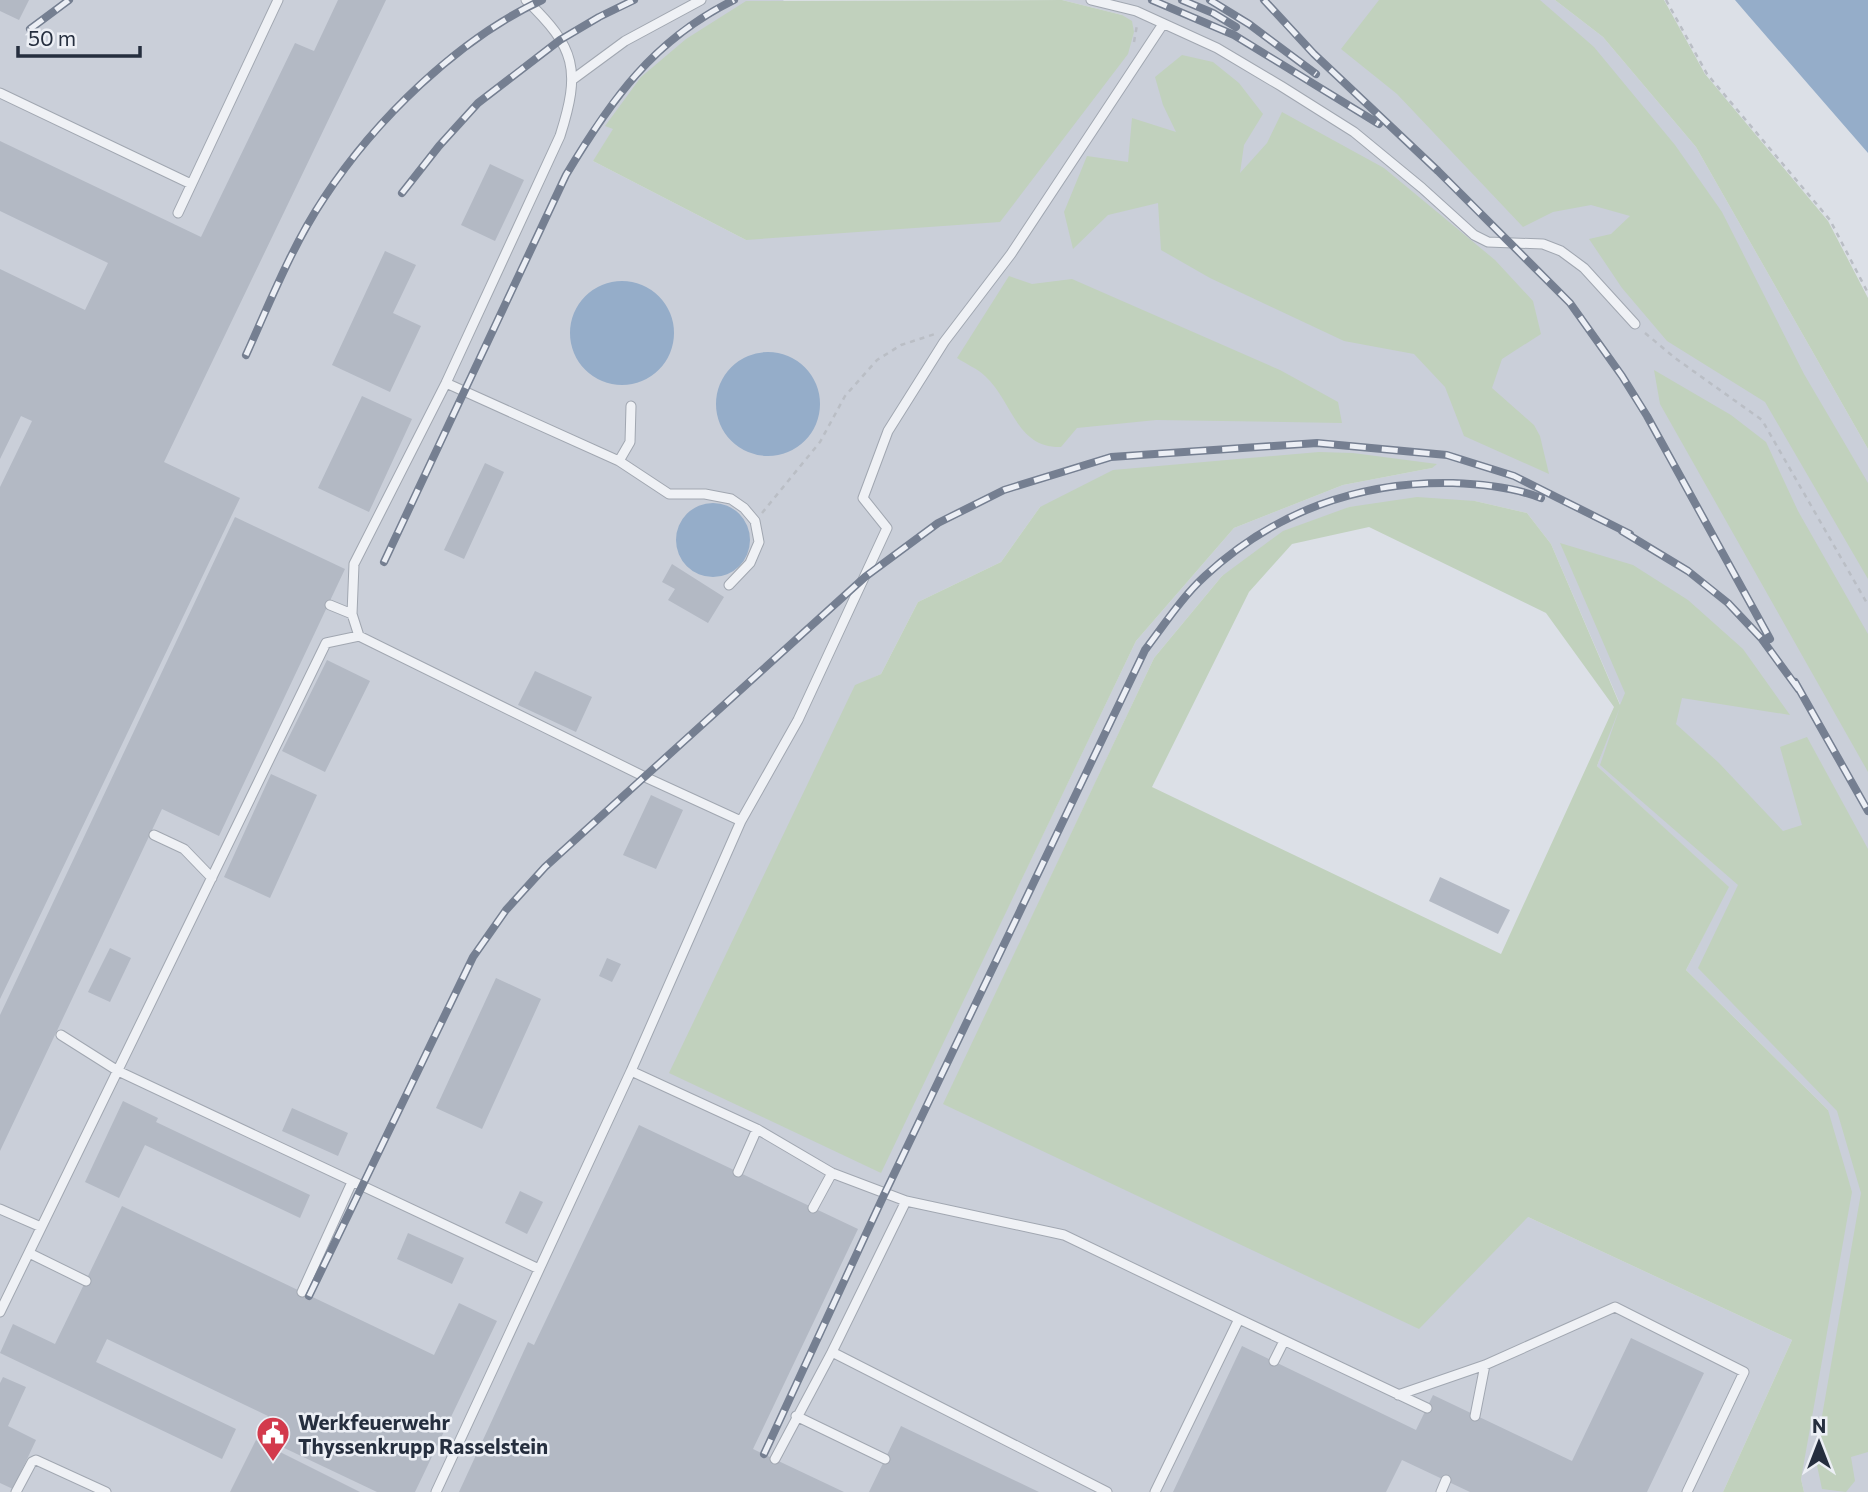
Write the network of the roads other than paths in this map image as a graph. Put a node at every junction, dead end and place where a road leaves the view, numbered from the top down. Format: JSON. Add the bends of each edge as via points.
{"nodes":[{"id":1,"x":278,"y":0,"type":"edge"},
{"id":2,"x":526,"y":0,"type":"edge"},
{"id":3,"x":701,"y":0,"type":"edge"},
{"id":4,"x":1091,"y":0,"type":"edge"},
{"id":5,"x":1163,"y":24,"type":"junction"},
{"id":6,"x":572,"y":80,"type":"junction"},
{"id":7,"x":0,"y":93,"type":"edge"},
{"id":8,"x":191,"y":184,"type":"junction"},
{"id":9,"x":178,"y":213,"type":"dead end"},
{"id":10,"x":1635,"y":324,"type":"road end"},
{"id":11,"x":446,"y":383,"type":"junction"},
{"id":12,"x":631,"y":406,"type":"dead end"},
{"id":13,"x":619,"y":460,"type":"junction"},
{"id":14,"x":729,"y":585,"type":"dead end"},
{"id":15,"x":330,"y":605,"type":"dead end"},
{"id":16,"x":352,"y":614,"type":"junction"},
{"id":17,"x":359,"y":636,"type":"junction"},
{"id":18,"x":741,"y":821,"type":"junction"},
{"id":19,"x":155,"y":835,"type":"dead end"},
{"id":20,"x":212,"y":878,"type":"junction"},
{"id":21,"x":61,"y":1035,"type":"dead end"},
{"id":22,"x":631,"y":1070,"type":"junction"},
{"id":23,"x":118,"y":1071,"type":"junction"},
{"id":24,"x":757,"y":1129,"type":"junction"},
{"id":25,"x":737,"y":1172,"type":"dead end"},
{"id":26,"x":832,"y":1172,"type":"junction"},
{"id":27,"x":352,"y":1182,"type":"junction"},
{"id":28,"x":906,"y":1201,"type":"junction"},
{"id":29,"x":813,"y":1208,"type":"dead end"},
{"id":30,"x":0,"y":1209,"type":"edge"},
{"id":31,"x":41,"y":1227,"type":"junction"},
{"id":32,"x":29,"y":1253,"type":"junction"},
{"id":33,"x":539,"y":1269,"type":"junction"},
{"id":34,"x":86,"y":1281,"type":"dead end"},
{"id":35,"x":302,"y":1292,"type":"dead end"},
{"id":36,"x":0,"y":1312,"type":"edge"},
{"id":37,"x":1239,"y":1319,"type":"junction"},
{"id":38,"x":1284,"y":1340,"type":"junction"},
{"id":39,"x":832,"y":1352,"type":"junction"},
{"id":40,"x":1274,"y":1361,"type":"dead end"},
{"id":41,"x":1485,"y":1365,"type":"junction"},
{"id":42,"x":1398,"y":1395,"type":"junction"},
{"id":43,"x":1427,"y":1408,"type":"dead end"},
{"id":44,"x":796,"y":1416,"type":"junction"},
{"id":45,"x":1475,"y":1416,"type":"dead end"},
{"id":46,"x":775,"y":1459,"type":"dead end"},
{"id":47,"x":885,"y":1459,"type":"dead end"},
{"id":48,"x":1446,"y":1480,"type":"dead end"},
{"id":49,"x":17,"y":1492,"type":"edge"},
{"id":50,"x":106,"y":1492,"type":"edge"},
{"id":51,"x":436,"y":1492,"type":"edge"},
{"id":52,"x":1107,"y":1492,"type":"edge"},
{"id":53,"x":1155,"y":1492,"type":"edge"},
{"id":54,"x":1440,"y":1492,"type":"edge"},
{"id":55,"x":1687,"y":1492,"type":"edge"}],
"edges":[{"from":1,"to":8,"type":"lane"},
{"from":2,"to":6,"type":"lane","via":[[567,50]]},
{"from":3,"to":6,"type":"lane","via":[[625,41]]},
{"from":4,"to":5,"type":"lane"},
{"from":5,"to":10,"type":"lane","via":[[1217,48],[1354,132],[1474,235],[1488,242],[1543,244],[1561,251],[1584,268]]},
{"from":5,"to":18,"type":"lane","via":[[888,431],[863,499],[887,528],[798,720]]},
{"from":6,"to":11,"type":"lane","via":[[559,136]]},
{"from":7,"to":8,"type":"lane"},
{"from":8,"to":9,"type":"lane"},
{"from":11,"to":13,"type":"lane"},
{"from":11,"to":16,"type":"lane","via":[[355,564]]},
{"from":12,"to":13,"type":"lane","via":[[630,442]]},
{"from":13,"to":14,"type":"lane","via":[[669,494],[705,494],[731,499],[744,508],[755,521],[759,542],[750,563]]},
{"from":15,"to":16,"type":"lane"},
{"from":16,"to":17,"type":"lane"},
{"from":17,"to":18,"type":"lane"},
{"from":17,"to":20,"type":"lane","via":[[326,643]]},
{"from":18,"to":22,"type":"lane"},
{"from":19,"to":20,"type":"lane","via":[[184,849]]},
{"from":20,"to":23,"type":"lane"},
{"from":21,"to":23,"type":"lane"},
{"from":22,"to":24,"type":"lane"},
{"from":22,"to":33,"type":"lane"},
{"from":23,"to":27,"type":"lane"},
{"from":23,"to":31,"type":"lane"},
{"from":24,"to":25,"type":"lane"},
{"from":24,"to":26,"type":"lane"},
{"from":26,"to":28,"type":"lane"},
{"from":26,"to":29,"type":"lane"},
{"from":27,"to":33,"type":"lane"},
{"from":27,"to":35,"type":"lane"},
{"from":28,"to":37,"type":"lane","via":[[1064,1235]]},
{"from":28,"to":39,"type":"lane"},
{"from":30,"to":31,"type":"lane"},
{"from":31,"to":32,"type":"lane"},
{"from":32,"to":34,"type":"lane"},
{"from":32,"to":36,"type":"lane"},
{"from":33,"to":51,"type":"lane"},
{"from":37,"to":38,"type":"lane"},
{"from":37,"to":53,"type":"lane"},
{"from":38,"to":40,"type":"lane"},
{"from":38,"to":42,"type":"lane"},
{"from":39,"to":44,"type":"lane"},
{"from":39,"to":52,"type":"lane"},
{"from":41,"to":42,"type":"lane"},
{"from":41,"to":45,"type":"lane"},
{"from":41,"to":55,"type":"lane","via":[[1615,1307],[1744,1372]]},
{"from":42,"to":43,"type":"lane"},
{"from":44,"to":46,"type":"lane"},
{"from":44,"to":47,"type":"lane"},
{"from":48,"to":54,"type":"lane"},
{"from":49,"to":50,"type":"lane","via":[[32,1462],[39,1460]]}]}
